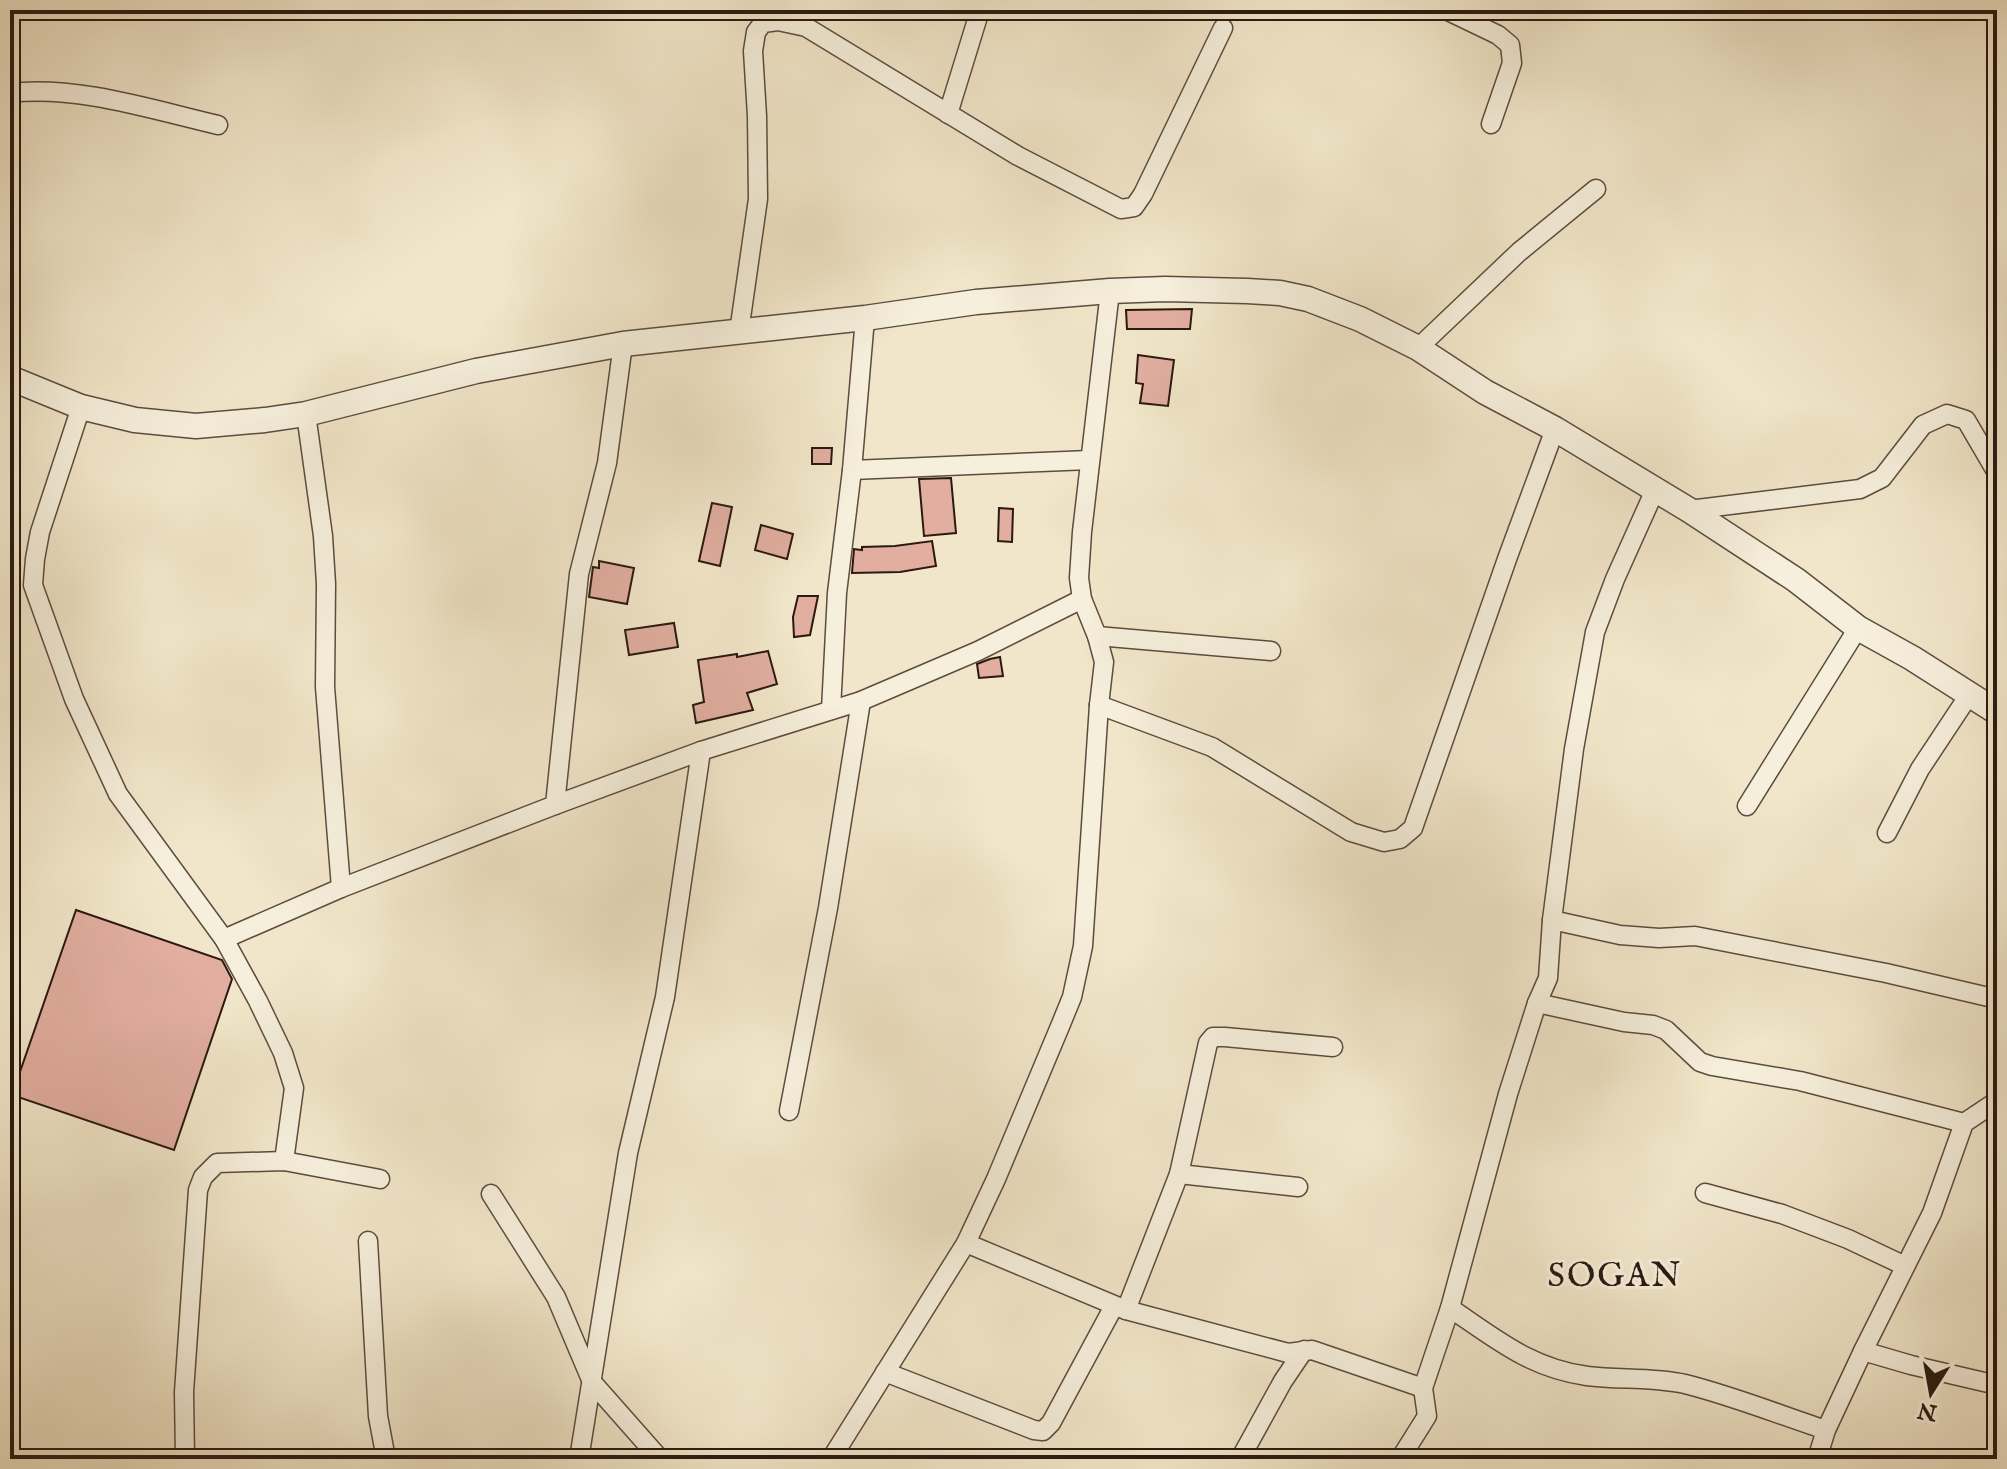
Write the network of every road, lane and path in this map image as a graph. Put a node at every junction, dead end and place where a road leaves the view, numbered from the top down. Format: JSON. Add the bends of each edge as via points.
{"nodes":[{"id":1,"x":980,"y":10,"type":"edge"},
{"id":2,"x":1446,"y":10,"type":"edge"},
{"id":3,"x":1223,"y":28,"type":"dead end"},
{"id":4,"x":10,"y":93,"type":"edge"},
{"id":5,"x":948,"y":114,"type":"junction"},
{"id":6,"x":1491,"y":124,"type":"dead end"},
{"id":7,"x":218,"y":125,"type":"dead end"},
{"id":8,"x":1596,"y":189,"type":"dead end"},
{"id":9,"x":1110,"y":291,"type":"junction"},
{"id":10,"x":865,"y":318,"type":"junction"},
{"id":11,"x":739,"y":332,"type":"junction"},
{"id":12,"x":623,"y":344,"type":"junction"},
{"id":13,"x":1418,"y":348,"type":"junction"},
{"id":14,"x":10,"y":378,"type":"edge"},
{"id":15,"x":81,"y":407,"type":"junction"},
{"id":16,"x":306,"y":414,"type":"junction"},
{"id":17,"x":1555,"y":429,"type":"junction"},
{"id":18,"x":1090,"y":460,"type":"junction"},
{"id":19,"x":852,"y":470,"type":"junction"},
{"id":20,"x":1997,"y":473,"type":"edge"},
{"id":21,"x":1655,"y":490,"type":"junction"},
{"id":22,"x":1689,"y":510,"type":"junction"},
{"id":23,"x":1082,"y":599,"type":"junction"},
{"id":24,"x":1858,"y":628,"type":"junction"},
{"id":25,"x":1097,"y":636,"type":"junction"},
{"id":26,"x":1271,"y":651,"type":"dead end"},
{"id":27,"x":1969,"y":695,"type":"junction"},
{"id":28,"x":861,"y":701,"type":"junction"},
{"id":29,"x":1099,"y":705,"type":"junction"},
{"id":30,"x":831,"y":710,"type":"junction"},
{"id":31,"x":1997,"y":712,"type":"edge"},
{"id":32,"x":701,"y":751,"type":"junction"},
{"id":33,"x":555,"y":805,"type":"junction"},
{"id":34,"x":1747,"y":806,"type":"dead end"},
{"id":35,"x":1887,"y":833,"type":"dead end"},
{"id":36,"x":341,"y":888,"type":"junction"},
{"id":37,"x":1552,"y":920,"type":"junction"},
{"id":38,"x":224,"y":939,"type":"junction"},
{"id":39,"x":1997,"y":999,"type":"edge"},
{"id":40,"x":1537,"y":1003,"type":"junction"},
{"id":41,"x":1333,"y":1047,"type":"dead end"},
{"id":42,"x":1997,"y":1101,"type":"edge"},
{"id":43,"x":789,"y":1111,"type":"dead end"},
{"id":44,"x":1964,"y":1123,"type":"junction"},
{"id":45,"x":284,"y":1161,"type":"junction"},
{"id":46,"x":1179,"y":1174,"type":"junction"},
{"id":47,"x":380,"y":1179,"type":"dead end"},
{"id":48,"x":1298,"y":1187,"type":"dead end"},
{"id":49,"x":1705,"y":1193,"type":"dead end"},
{"id":50,"x":491,"y":1194,"type":"dead end"},
{"id":51,"x":368,"y":1241,"type":"dead end"},
{"id":52,"x":966,"y":1243,"type":"junction"},
{"id":53,"x":1905,"y":1266,"type":"junction"},
{"id":54,"x":1120,"y":1308,"type":"junction"},
{"id":55,"x":1450,"y":1308,"type":"junction"},
{"id":56,"x":1304,"y":1350,"type":"junction"},
{"id":57,"x":1863,"y":1351,"type":"junction"},
{"id":58,"x":885,"y":1372,"type":"junction"},
{"id":59,"x":592,"y":1382,"type":"junction"},
{"id":60,"x":1997,"y":1385,"type":"edge"},
{"id":61,"x":1423,"y":1388,"type":"junction"},
{"id":62,"x":1826,"y":1430,"type":"junction"},
{"id":63,"x":185,"y":1459,"type":"edge"},
{"id":64,"x":386,"y":1459,"type":"edge"},
{"id":65,"x":579,"y":1459,"type":"edge"},
{"id":66,"x":660,"y":1459,"type":"edge"},
{"id":67,"x":831,"y":1459,"type":"edge"},
{"id":68,"x":1240,"y":1459,"type":"edge"},
{"id":69,"x":1400,"y":1459,"type":"edge"},
{"id":70,"x":1817,"y":1459,"type":"edge"}],
"edges":[{"from":1,"to":5,"type":"street"},
{"from":2,"to":6,"type":"street","via":[[1510,45],[1512,63]]},
{"from":3,"to":5,"type":"street","via":[[1134,207],[1121,209]]},
{"from":4,"to":7,"type":"street","via":[[59,91]]},
{"from":5,"to":11,"type":"street","via":[[806,27],[763,23],[753,51],[758,199]]},
{"from":8,"to":13,"type":"street","via":[[1519,252]]},
{"from":9,"to":10,"type":"street"},
{"from":9,"to":13,"type":"street","via":[[1280,293],[1335,308]]},
{"from":9,"to":18,"type":"street"},
{"from":10,"to":11,"type":"street"},
{"from":10,"to":19,"type":"street"},
{"from":11,"to":12,"type":"street"},
{"from":12,"to":16,"type":"street","via":[[476,371]]},
{"from":12,"to":33,"type":"street","via":[[607,463],[579,574]]},
{"from":13,"to":17,"type":"street"},
{"from":14,"to":15,"type":"street"},
{"from":15,"to":16,"type":"street","via":[[135,420],[196,426]]},
{"from":15,"to":38,"type":"street","via":[[40,532],[33,585],[74,699],[118,794]]},
{"from":16,"to":36,"type":"street","via":[[323,536],[325,687]]},
{"from":17,"to":21,"type":"street"},
{"from":17,"to":29,"type":"street","via":[[1413,828],[1400,839],[1384,842],[1351,832],[1212,747]]},
{"from":18,"to":19,"type":"street"},
{"from":18,"to":23,"type":"street","via":[[1079,578]]},
{"from":19,"to":30,"type":"street","via":[[837,593]]},
{"from":20,"to":22,"type":"street","via":[[1966,420],[1947,414],[1923,425],[1882,478],[1860,489]]},
{"from":21,"to":22,"type":"street"},
{"from":21,"to":37,"type":"street","via":[[1595,632]]},
{"from":22,"to":24,"type":"street"},
{"from":23,"to":25,"type":"street"},
{"from":23,"to":28,"type":"street"},
{"from":24,"to":27,"type":"street"},
{"from":24,"to":34,"type":"street"},
{"from":25,"to":26,"type":"street"},
{"from":25,"to":29,"type":"street","via":[[1104,662]]},
{"from":27,"to":31,"type":"street"},
{"from":27,"to":35,"type":"street","via":[[1920,769]]},
{"from":28,"to":30,"type":"street"},
{"from":28,"to":43,"type":"street"},
{"from":29,"to":52,"type":"street","via":[[1079,972]]},
{"from":30,"to":32,"type":"street"},
{"from":32,"to":33,"type":"street"},
{"from":32,"to":59,"type":"street","via":[[665,997],[628,1153]]},
{"from":33,"to":36,"type":"street"},
{"from":36,"to":38,"type":"street"},
{"from":37,"to":39,"type":"street","via":[[1620,935],[1695,936]]},
{"from":37,"to":40,"type":"street","via":[[1548,978]]},
{"from":38,"to":45,"type":"street","via":[[283,1053],[294,1088]]},
{"from":40,"to":44,"type":"street","via":[[1653,1025],[1712,1066],[1800,1081]]},
{"from":40,"to":55,"type":"street"},
{"from":41,"to":46,"type":"street","via":[[1213,1037]]},
{"from":42,"to":44,"type":"street"},
{"from":44,"to":53,"type":"street","via":[[1932,1213]]},
{"from":45,"to":47,"type":"street"},
{"from":45,"to":63,"type":"street","via":[[217,1163],[198,1190],[184,1392]]},
{"from":46,"to":48,"type":"street"},
{"from":46,"to":54,"type":"street"},
{"from":49,"to":53,"type":"street","via":[[1782,1214]]},
{"from":50,"to":59,"type":"street","via":[[556,1297]]},
{"from":51,"to":64,"type":"street","via":[[378,1416]]},
{"from":52,"to":54,"type":"street"},
{"from":52,"to":58,"type":"street"},
{"from":53,"to":57,"type":"street"},
{"from":54,"to":56,"type":"street","via":[[1288,1353]]},
{"from":54,"to":58,"type":"street","via":[[1043,1431]]},
{"from":55,"to":61,"type":"street"},
{"from":55,"to":62,"type":"street","via":[[1540,1364],[1587,1376],[1683,1384]]},
{"from":56,"to":61,"type":"street"},
{"from":56,"to":68,"type":"street"},
{"from":57,"to":60,"type":"street"},
{"from":57,"to":62,"type":"street"},
{"from":58,"to":67,"type":"street"},
{"from":59,"to":65,"type":"street"},
{"from":59,"to":66,"type":"street"},
{"from":61,"to":69,"type":"street","via":[[1427,1416]]},
{"from":62,"to":70,"type":"street"}]}
